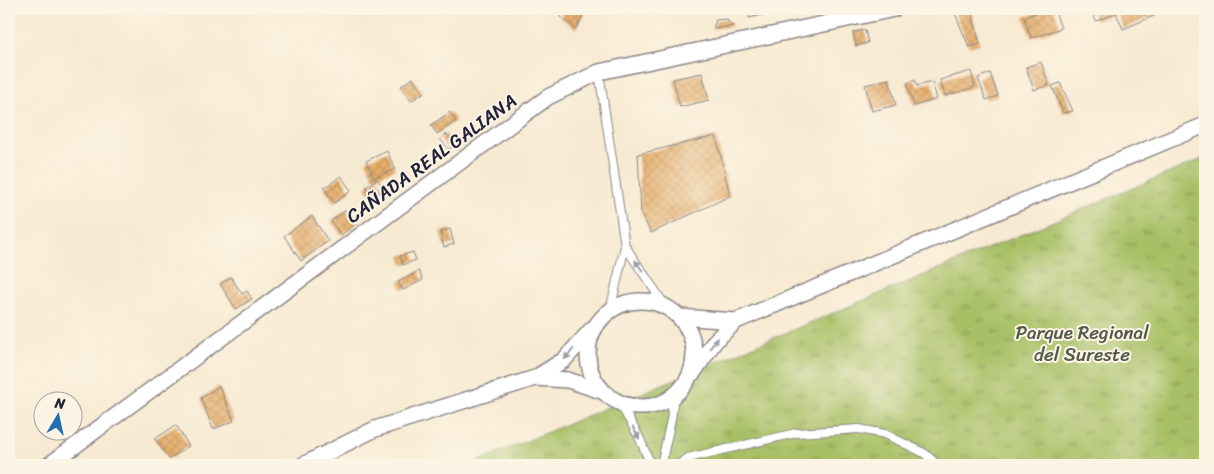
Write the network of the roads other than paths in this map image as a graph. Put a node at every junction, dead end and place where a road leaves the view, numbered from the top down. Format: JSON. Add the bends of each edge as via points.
{"nodes":[{"id":1,"x":894,"y":9,"type":"edge"},
{"id":2,"x":599,"y":72,"type":"junction"},
{"id":3,"x":1205,"y":125,"type":"edge"},
{"id":4,"x":625,"y":246,"type":"junction"},
{"id":5,"x":666,"y":307,"type":"junction"},
{"id":6,"x":610,"y":311,"type":"junction"},
{"id":7,"x":679,"y":317,"type":"junction"},
{"id":8,"x":736,"y":321,"type":"junction"},
{"id":9,"x":596,"y":324,"type":"junction"},
{"id":10,"x":535,"y":378,"type":"junction"},
{"id":11,"x":686,"y":382,"type":"junction"},
{"id":12,"x":604,"y":392,"type":"junction"},
{"id":13,"x":674,"y":395,"type":"junction"},
{"id":14,"x":619,"y":402,"type":"junction"},
{"id":15,"x":49,"y":465,"type":"edge"},
{"id":16,"x":303,"y":465,"type":"edge"},
{"id":17,"x":651,"y":465,"type":"edge"},
{"id":18,"x":661,"y":465,"type":"edge"},
{"id":19,"x":678,"y":465,"type":"edge"},
{"id":20,"x":938,"y":465,"type":"edge"}],
"edges":[{"from":1,"to":2,"type":"street","name":"CAÑADA REAL GALIANA"},
{"from":2,"to":4,"type":"lane"},
{"from":2,"to":15,"type":"street","name":"CAÑADA REAL GALIANA","via":[[548,97]]},
{"from":3,"to":8,"type":"street"},
{"from":5,"to":4,"type":"lane","one_way":true},
{"from":4,"to":6,"type":"lane"},
{"from":5,"to":6,"type":"street","via":[[637,300]]},
{"from":5,"to":7,"type":"street"},
{"from":6,"to":9,"type":"street"},
{"from":7,"to":8,"type":"street"},
{"from":7,"to":11,"type":"street","via":[[689,331],[694,348],[693,366]]},
{"from":11,"to":8,"type":"street","one_way":true,"via":[[715,341]]},
{"from":9,"to":10,"type":"street","one_way":true,"via":[[564,360]]},
{"from":9,"to":12,"type":"street","via":[[589,341],[588,359],[593,377]]},
{"from":10,"to":12,"type":"street","via":[[568,380]]},
{"from":10,"to":16,"type":"street","via":[[375,429]]},
{"from":11,"to":13,"type":"street"},
{"from":12,"to":14,"type":"street"},
{"from":13,"to":14,"type":"street","via":[[662,403],[647,406]]},
{"from":13,"to":18,"type":"lane"},
{"from":14,"to":17,"type":"lane","one_way":true},
{"from":19,"to":20,"type":"lane","via":[[688,458],[796,433],[858,429],[885,434],[924,453]]}]}
